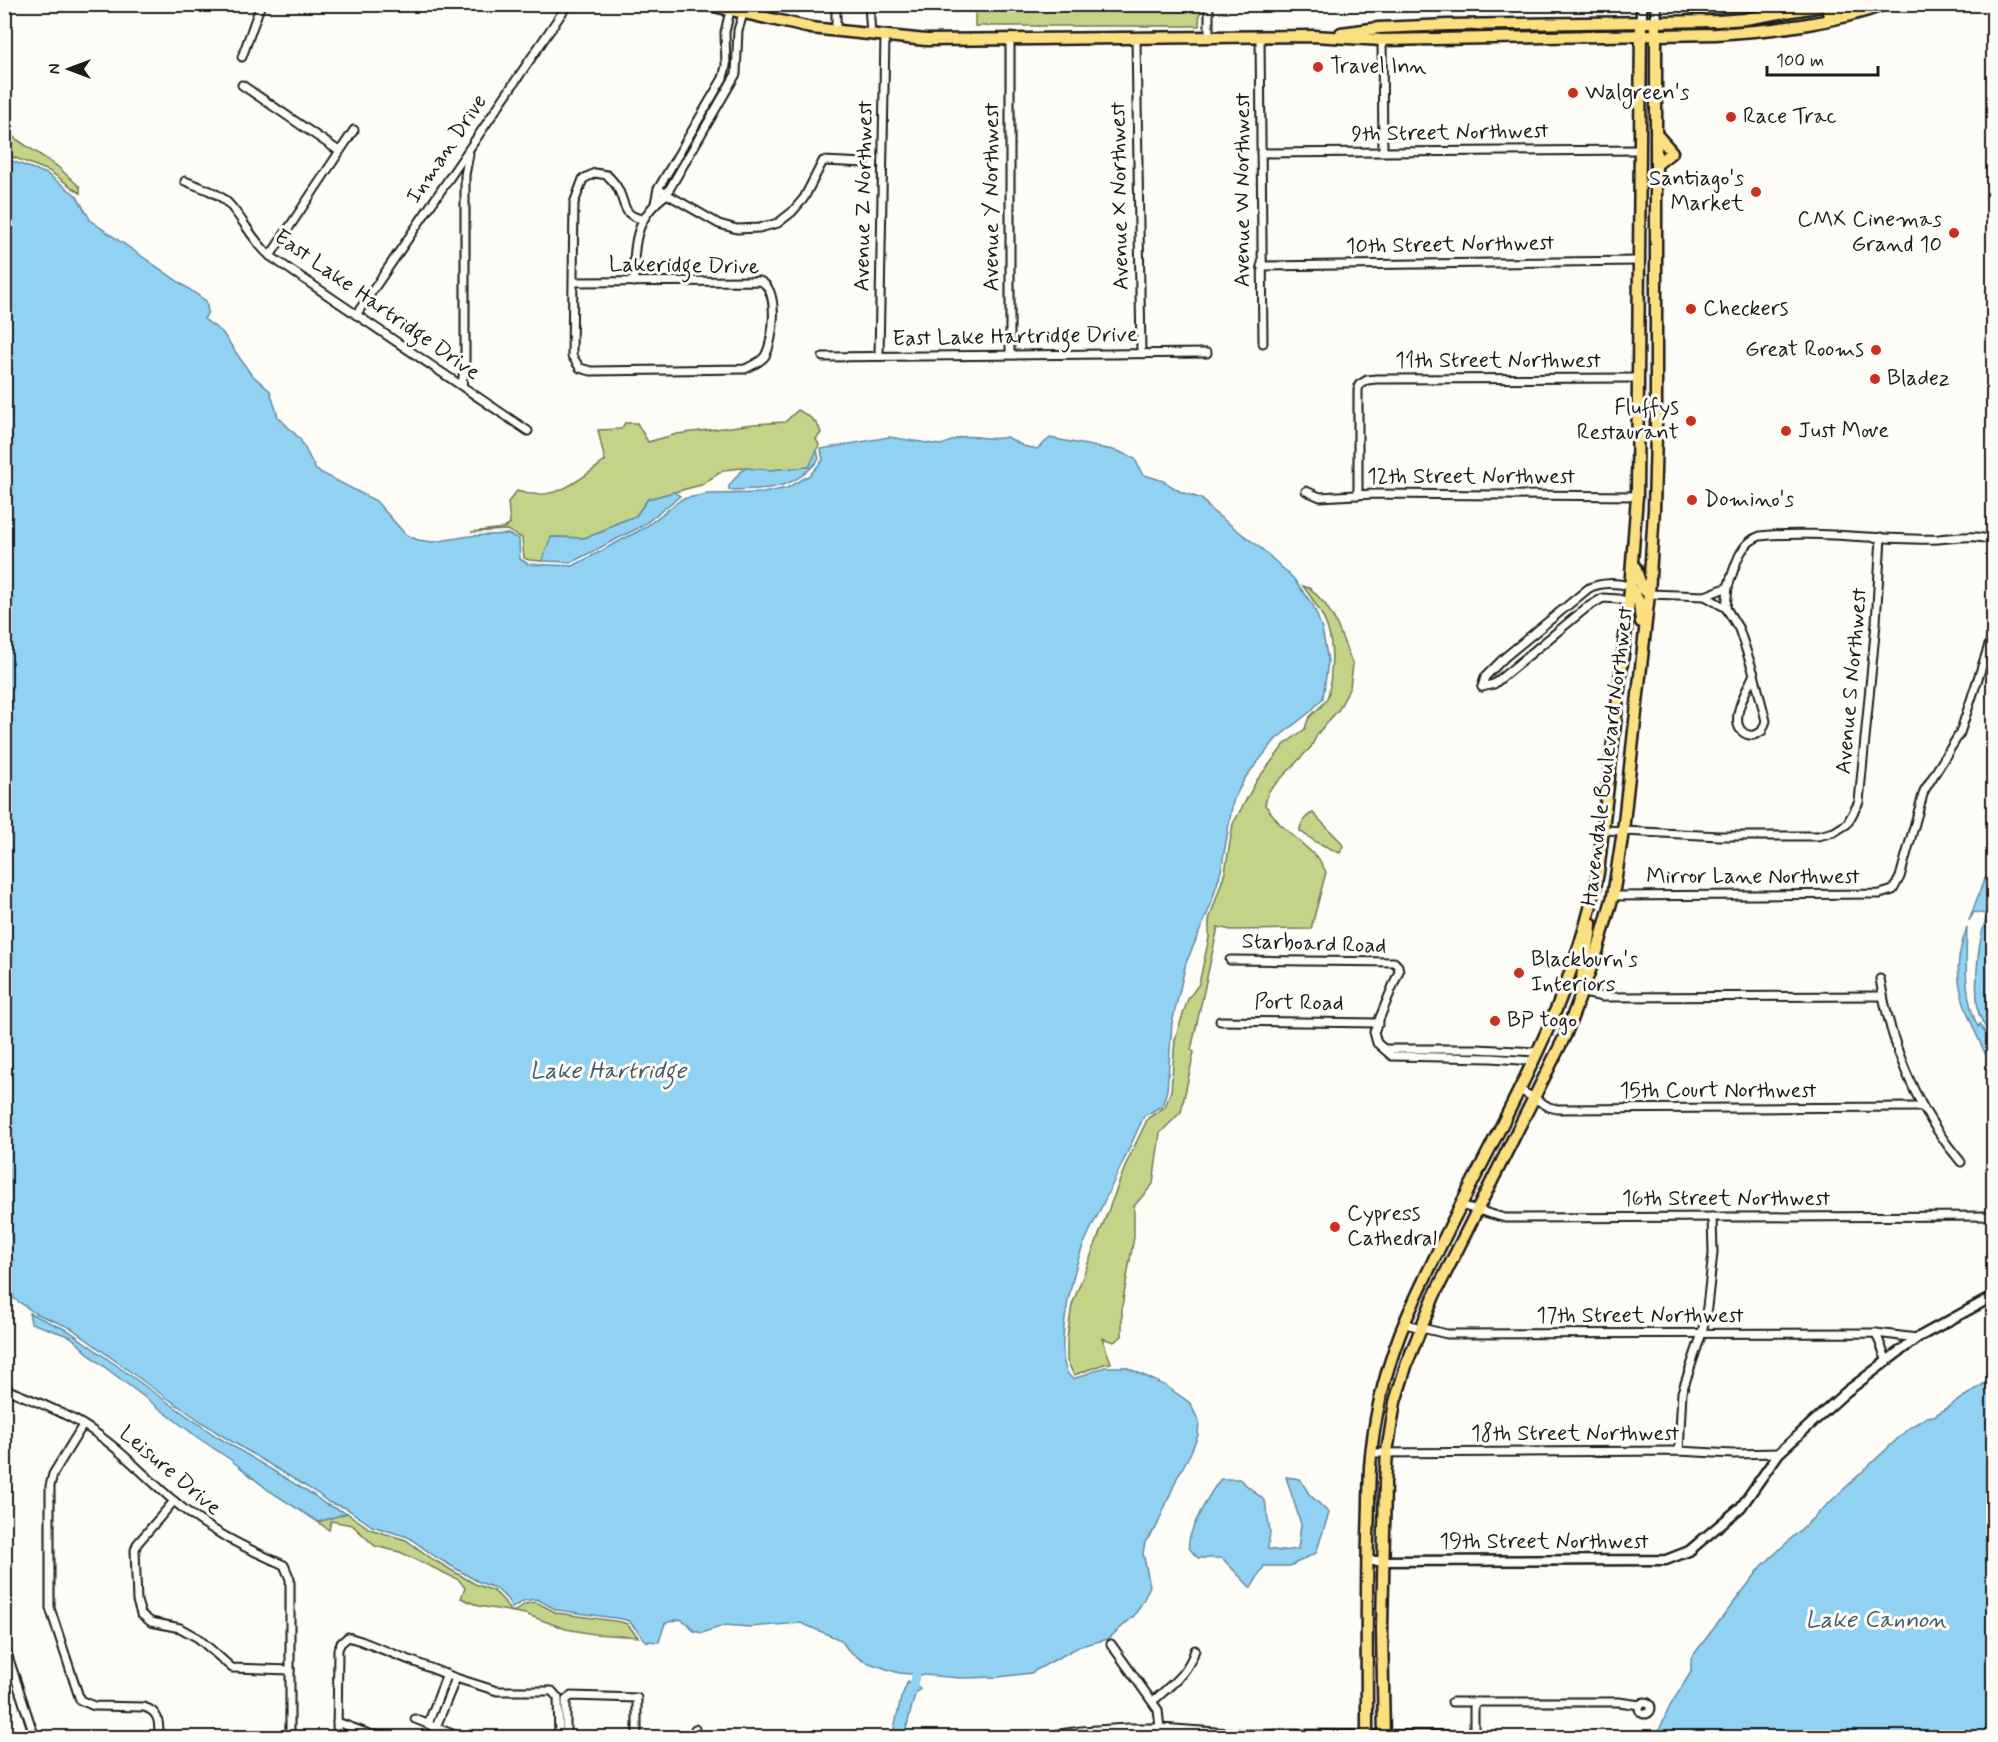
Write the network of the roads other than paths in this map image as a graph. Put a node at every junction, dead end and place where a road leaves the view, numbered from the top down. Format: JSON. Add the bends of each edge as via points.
{"nodes":[{"id":1,"x":261,"y":4,"type":"edge"},
{"id":2,"x":568,"y":4,"type":"edge"},
{"id":3,"x":705,"y":4,"type":"edge"},
{"id":4,"x":836,"y":4,"type":"edge"},
{"id":5,"x":869,"y":4,"type":"edge"},
{"id":6,"x":1209,"y":4,"type":"edge"},
{"id":7,"x":1642,"y":4,"type":"edge"},
{"id":8,"x":1656,"y":4,"type":"edge"},
{"id":9,"x":1833,"y":4,"type":"edge"},
{"id":10,"x":1850,"y":4,"type":"edge"},
{"id":11,"x":1886,"y":4,"type":"edge"},
{"id":12,"x":730,"y":11,"type":"junction"},
{"id":13,"x":742,"y":14,"type":"junction"},
{"id":14,"x":1656,"y":21,"type":"junction"},
{"id":15,"x":1641,"y":22,"type":"junction"},
{"id":16,"x":1817,"y":22,"type":"junction"},
{"id":17,"x":1448,"y":25,"type":"junction"},
{"id":18,"x":836,"y":31,"type":"junction"},
{"id":19,"x":871,"y":35,"type":"junction"},
{"id":20,"x":1640,"y":35,"type":"junction"},
{"id":21,"x":1657,"y":35,"type":"junction"},
{"id":22,"x":1314,"y":36,"type":"junction"},
{"id":23,"x":885,"y":37,"type":"junction"},
{"id":24,"x":1260,"y":37,"type":"junction"},
{"id":25,"x":1136,"y":38,"type":"junction"},
{"id":26,"x":1209,"y":38,"type":"junction"},
{"id":27,"x":1010,"y":40,"type":"junction"},
{"id":28,"x":1382,"y":40,"type":"junction"},
{"id":29,"x":242,"y":57,"type":"dead end"},
{"id":30,"x":242,"y":84,"type":"dead end"},
{"id":31,"x":694,"y":128,"type":"junction"},
{"id":32,"x":354,"y":130,"type":"dead end"},
{"id":33,"x":702,"y":132,"type":"junction"},
{"id":34,"x":1657,"y":135,"type":"junction"},
{"id":35,"x":470,"y":149,"type":"junction"},
{"id":36,"x":339,"y":150,"type":"junction"},
{"id":37,"x":1639,"y":150,"type":"junction"},
{"id":38,"x":1383,"y":151,"type":"junction"},
{"id":39,"x":1261,"y":153,"type":"junction"},
{"id":40,"x":865,"y":163,"type":"dead end"},
{"id":41,"x":1657,"y":164,"type":"junction"},
{"id":42,"x":185,"y":182,"type":"dead end"},
{"id":43,"x":658,"y":189,"type":"junction"},
{"id":44,"x":666,"y":195,"type":"junction"},
{"id":45,"x":655,"y":203,"type":"junction"},
{"id":46,"x":643,"y":219,"type":"junction"},
{"id":47,"x":270,"y":256,"type":"junction"},
{"id":48,"x":1639,"y":261,"type":"junction"},
{"id":49,"x":1657,"y":261,"type":"junction"},
{"id":50,"x":1261,"y":266,"type":"junction"},
{"id":51,"x":573,"y":282,"type":"junction"},
{"id":52,"x":634,"y":282,"type":"junction"},
{"id":53,"x":356,"y":315,"type":"junction"},
{"id":54,"x":1263,"y":343,"type":"dead end"},
{"id":55,"x":1140,"y":353,"type":"junction"},
{"id":56,"x":1206,"y":353,"type":"dead end"},
{"id":57,"x":1010,"y":354,"type":"junction"},
{"id":58,"x":879,"y":356,"type":"junction"},
{"id":59,"x":823,"y":357,"type":"dead end"},
{"id":60,"x":1657,"y":377,"type":"junction"},
{"id":61,"x":1639,"y":378,"type":"junction"},
{"id":62,"x":462,"y":385,"type":"junction"},
{"id":63,"x":528,"y":431,"type":"dead end"},
{"id":64,"x":1306,"y":490,"type":"dead end"},
{"id":65,"x":1358,"y":495,"type":"junction"},
{"id":66,"x":1637,"y":496,"type":"junction"},
{"id":67,"x":1881,"y":537,"type":"junction"},
{"id":68,"x":1994,"y":542,"type":"edge"},
{"id":69,"x":1633,"y":558,"type":"junction"},
{"id":70,"x":1630,"y":586,"type":"junction"},
{"id":71,"x":1728,"y":587,"type":"junction"},
{"id":72,"x":1648,"y":594,"type":"junction"},
{"id":73,"x":1705,"y":596,"type":"junction"},
{"id":74,"x":1629,"y":602,"type":"junction"},
{"id":75,"x":1726,"y":608,"type":"junction"},
{"id":76,"x":1994,"y":630,"type":"edge"},
{"id":77,"x":1643,"y":646,"type":"junction"},
{"id":78,"x":1754,"y":674,"type":"junction"},
{"id":79,"x":1605,"y":830,"type":"junction"},
{"id":80,"x":1623,"y":831,"type":"junction"},
{"id":81,"x":1613,"y":896,"type":"junction"},
{"id":82,"x":1591,"y":911,"type":"junction"},
{"id":83,"x":1230,"y":960,"type":"dead end"},
{"id":84,"x":1880,"y":979,"type":"dead end"},
{"id":85,"x":1583,"y":993,"type":"junction"},
{"id":86,"x":1883,"y":996,"type":"junction"},
{"id":87,"x":1220,"y":1021,"type":"dead end"},
{"id":88,"x":1378,"y":1023,"type":"junction"},
{"id":89,"x":1536,"y":1056,"type":"junction"},
{"id":90,"x":1520,"y":1090,"type":"junction"},
{"id":91,"x":1533,"y":1098,"type":"junction"},
{"id":92,"x":1922,"y":1107,"type":"junction"},
{"id":93,"x":1961,"y":1162,"type":"dead end"},
{"id":94,"x":1460,"y":1205,"type":"junction"},
{"id":95,"x":1476,"y":1210,"type":"junction"},
{"id":96,"x":1994,"y":1216,"type":"edge"},
{"id":97,"x":1712,"y":1217,"type":"junction"},
{"id":98,"x":1994,"y":1296,"type":"edge"},
{"id":99,"x":1404,"y":1324,"type":"junction"},
{"id":100,"x":1420,"y":1328,"type":"junction"},
{"id":101,"x":1701,"y":1333,"type":"junction"},
{"id":102,"x":1876,"y":1333,"type":"junction"},
{"id":103,"x":1917,"y":1338,"type":"junction"},
{"id":104,"x":1886,"y":1359,"type":"junction"},
{"id":105,"x":8,"y":1390,"type":"dead end"},
{"id":106,"x":83,"y":1425,"type":"junction"},
{"id":107,"x":1679,"y":1451,"type":"junction"},
{"id":108,"x":1387,"y":1452,"type":"junction"},
{"id":109,"x":1371,"y":1453,"type":"junction"},
{"id":110,"x":1779,"y":1453,"type":"junction"},
{"id":111,"x":174,"y":1501,"type":"junction"},
{"id":112,"x":1367,"y":1561,"type":"junction"},
{"id":113,"x":1383,"y":1561,"type":"junction"},
{"id":114,"x":4,"y":1644,"type":"edge"},
{"id":115,"x":1111,"y":1644,"type":"dead end"},
{"id":116,"x":1195,"y":1650,"type":"dead end"},
{"id":117,"x":290,"y":1670,"type":"junction"},
{"id":118,"x":447,"y":1674,"type":"junction"},
{"id":119,"x":456,"y":1678,"type":"junction"},
{"id":120,"x":1153,"y":1701,"type":"junction"},
{"id":121,"x":1452,"y":1702,"type":"dead end"},
{"id":122,"x":1474,"y":1702,"type":"junction"},
{"id":123,"x":1640,"y":1704,"type":"dead end"},
{"id":124,"x":415,"y":1719,"type":"dead end"},
{"id":125,"x":337,"y":1722,"type":"junction"},
{"id":126,"x":428,"y":1724,"type":"junction"},
{"id":127,"x":436,"y":1727,"type":"junction"},
{"id":128,"x":1161,"y":1728,"type":"junction"},
{"id":129,"x":695,"y":1729,"type":"dead end"},
{"id":130,"x":455,"y":1735,"type":"dead end"},
{"id":131,"x":1367,"y":1736,"type":"edge"},
{"id":132,"x":1384,"y":1736,"type":"edge"},
{"id":133,"x":1474,"y":1736,"type":"edge"},
{"id":134,"x":35,"y":1737,"type":"edge"},
{"id":135,"x":159,"y":1737,"type":"edge"},
{"id":136,"x":290,"y":1737,"type":"edge"},
{"id":137,"x":337,"y":1737,"type":"edge"},
{"id":138,"x":381,"y":1737,"type":"edge"},
{"id":139,"x":559,"y":1737,"type":"edge"},
{"id":140,"x":566,"y":1737,"type":"edge"},
{"id":141,"x":637,"y":1737,"type":"edge"},
{"id":142,"x":695,"y":1737,"type":"edge"},
{"id":143,"x":1031,"y":1737,"type":"edge"},
{"id":144,"x":1161,"y":1737,"type":"edge"}],
"edges":[{"from":1,"to":29,"type":"street"},
{"from":2,"to":35,"type":"street","name":"Inman Drive"},
{"from":3,"to":12,"type":"main road"},
{"from":4,"to":18,"type":"street"},
{"from":5,"to":19,"type":"street"},
{"from":6,"to":26,"type":"street"},
{"from":7,"to":15,"type":"main road"},
{"from":8,"to":14,"type":"main road"},
{"from":9,"to":14,"type":"main road","via":[[1745,19]]},
{"from":10,"to":16,"type":"main road","via":[[1826,13]]},
{"from":11,"to":16,"type":"main road"},
{"from":12,"to":13,"type":"main road"},
{"from":12,"to":31,"type":"street","via":[[723,78]]},
{"from":13,"to":18,"type":"main road"},
{"from":13,"to":33,"type":"street","via":[[736,74]]},
{"from":14,"to":15,"type":"main road"},
{"from":14,"to":21,"type":"main road","name":"Havendale Boulevard Northwest"},
{"from":15,"to":17,"type":"main road"},
{"from":15,"to":20,"type":"main road","name":"Havendale Boulevard Northwest"},
{"from":16,"to":21,"type":"main road","via":[[1730,33]]},
{"from":17,"to":22,"type":"main road"},
{"from":17,"to":28,"type":"main road"},
{"from":18,"to":19,"type":"main road"},
{"from":19,"to":23,"type":"main road"},
{"from":20,"to":21,"type":"main road"},
{"from":20,"to":28,"type":"main road"},
{"from":20,"to":37,"type":"main road","name":"Havendale Boulevard Northwest"},
{"from":21,"to":34,"type":"main road","name":"Havendale Boulevard Northwest"},
{"from":22,"to":24,"type":"main road"},
{"from":22,"to":28,"type":"main road"},
{"from":23,"to":27,"type":"main road"},
{"from":23,"to":58,"type":"street","name":"Avenue Z Northwest"},
{"from":24,"to":26,"type":"main road"},
{"from":24,"to":39,"type":"street","name":"Avenue W Northwest"},
{"from":25,"to":26,"type":"main road"},
{"from":25,"to":27,"type":"main road"},
{"from":25,"to":55,"type":"street","name":"Avenue X Northwest"},
{"from":27,"to":57,"type":"street","name":"Avenue Y Northwest"},
{"from":28,"to":38,"type":"street"},
{"from":30,"to":36,"type":"street"},
{"from":31,"to":33,"type":"street"},
{"from":31,"to":43,"type":"street"},
{"from":32,"to":36,"type":"street"},
{"from":33,"to":44,"type":"street"},
{"from":34,"to":41,"type":"main road","name":"Havendale Boulevard Northwest"},
{"from":34,"to":41,"type":"main road","via":[[1672,152]]},
{"from":35,"to":53,"type":"street","name":"Inman Drive"},
{"from":35,"to":62,"type":"street","via":[[465,175]]},
{"from":36,"to":47,"type":"street"},
{"from":37,"to":38,"type":"street","name":"9th Street Northwest"},
{"from":37,"to":48,"type":"main road","name":"Havendale Boulevard Northwest"},
{"from":38,"to":39,"type":"street","name":"9th Street Northwest"},
{"from":39,"to":50,"type":"street","name":"Avenue W Northwest"},
{"from":40,"to":44,"type":"street","via":[[823,161],[804,198],[788,216],[753,229],[719,224]]},
{"from":41,"to":49,"type":"main road","name":"Havendale Boulevard Northwest"},
{"from":42,"to":47,"type":"street","name":"East Lake Hartridge Drive","via":[[227,202]]},
{"from":43,"to":44,"type":"street"},
{"from":43,"to":45,"type":"street"},
{"from":44,"to":45,"type":"street"},
{"from":45,"to":46,"type":"street"},
{"from":46,"to":51,"type":"street","name":"Lakeridge Drive","via":[[634,218],[626,210],[608,175],[595,173],[583,179],[574,204]]},
{"from":46,"to":52,"type":"street","via":[[635,248]]},
{"from":47,"to":53,"type":"street","name":"East Lake Hartridge Drive"},
{"from":48,"to":49,"type":"main road"},
{"from":48,"to":50,"type":"street","name":"10th Street Northwest"},
{"from":48,"to":61,"type":"main road","name":"Havendale Boulevard Northwest"},
{"from":49,"to":60,"type":"main road","name":"Havendale Boulevard Northwest"},
{"from":50,"to":54,"type":"street","name":"Avenue W Northwest"},
{"from":51,"to":52,"type":"street","name":"Lakeridge Drive"},
{"from":51,"to":52,"type":"street","name":"Lakeridge Drive","via":[[572,356],[580,368],[745,369],[764,358],[771,339],[773,311],[767,284]]},
{"from":53,"to":62,"type":"street","name":"East Lake Hartridge Drive"},
{"from":55,"to":56,"type":"street","name":"East Lake Hartridge Drive"},
{"from":55,"to":57,"type":"street","name":"East Lake Hartridge Drive"},
{"from":57,"to":58,"type":"street","name":"East Lake Hartridge Drive"},
{"from":58,"to":59,"type":"street","name":"East Lake Hartridge Drive"},
{"from":60,"to":61,"type":"main road"},
{"from":60,"to":72,"type":"main road","name":"Havendale Boulevard Northwest"},
{"from":61,"to":65,"type":"street","name":"11th Street Northwest","via":[[1367,380],[1359,385]]},
{"from":61,"to":66,"type":"main road","name":"Havendale Boulevard Northwest"},
{"from":62,"to":63,"type":"street","name":"East Lake Hartridge Drive"},
{"from":64,"to":65,"type":"street","name":"12th Street Northwest","via":[[1320,497]]},
{"from":65,"to":66,"type":"street","name":"12th Street Northwest"},
{"from":66,"to":69,"type":"main road","name":"Havendale Boulevard Northwest"},
{"from":67,"to":68,"type":"street","via":[[1980,538]]},
{"from":67,"to":71,"type":"street","via":[[1760,536],[1743,548]]},
{"from":67,"to":80,"type":"street","name":"Avenue S Northwest","via":[[1859,802],[1845,825],[1818,836]]},
{"from":69,"to":70,"type":"main road","name":"Havendale Boulevard Northwest"},
{"from":69,"to":72,"type":"main road","via":[[1642,588]]},
{"from":70,"to":74,"type":"main road","name":"Havendale Boulevard Northwest"},
{"from":70,"to":74,"type":"street","via":[[1608,583],[1589,588],[1505,657],[1485,677],[1482,687],[1494,684],[1603,598]]},
{"from":70,"to":77,"type":"main road","via":[[1639,602]]},
{"from":71,"to":73,"type":"street"},
{"from":71,"to":75,"type":"street"},
{"from":72,"to":73,"type":"street"},
{"from":72,"to":77,"type":"main road","name":"Havendale Boulevard Northwest"},
{"from":73,"to":75,"type":"street"},
{"from":74,"to":79,"type":"main road","name":"Havendale Boulevard Northwest"},
{"from":75,"to":78,"type":"street","via":[[1739,629]]},
{"from":76,"to":81,"type":"street","name":"Mirror Lane Northwest","via":[[1960,733],[1924,791],[1893,890],[1887,894]]},
{"from":77,"to":80,"type":"main road","name":"Havendale Boulevard Northwest"},
{"from":78,"to":78,"type":"street","via":[[1766,721],[1762,731],[1746,735],[1737,721],[1739,706]]},
{"from":79,"to":80,"type":"street"},
{"from":79,"to":82,"type":"main road","name":"Havendale Boulevard Northwest"},
{"from":80,"to":81,"type":"main road","name":"Havendale Boulevard Northwest"},
{"from":81,"to":85,"type":"main road","name":"Havendale Boulevard Northwest"},
{"from":82,"to":85,"type":"main road","via":[[1591,938],[1581,977]]},
{"from":82,"to":89,"type":"main road","name":"Havendale Boulevard Northwest","via":[[1575,964]]},
{"from":83,"to":88,"type":"street","name":"Starboard Road","via":[[1390,962],[1397,965],[1399,972]]},
{"from":84,"to":86,"type":"street"},
{"from":85,"to":86,"type":"street","via":[[1603,997]]},
{"from":85,"to":91,"type":"main road","name":"Havendale Boulevard Northwest"},
{"from":86,"to":92,"type":"street","via":[[1898,1054]]},
{"from":87,"to":88,"type":"street","name":"Port Road"},
{"from":88,"to":89,"type":"street","via":[[1375,1038],[1384,1049],[1477,1048]]},
{"from":89,"to":90,"type":"main road","name":"Havendale Boulevard Northwest"},
{"from":90,"to":91,"type":"street","name":"15th Court Northwest"},
{"from":90,"to":94,"type":"main road","name":"Havendale Boulevard Northwest"},
{"from":91,"to":92,"type":"street","name":"15th Court Northwest","via":[[1557,1109]]},
{"from":91,"to":95,"type":"main road","name":"Havendale Boulevard Northwest"},
{"from":92,"to":93,"type":"street"},
{"from":94,"to":95,"type":"street","name":"16th Street Northwest"},
{"from":94,"to":99,"type":"main road","name":"Havendale Boulevard Northwest"},
{"from":95,"to":97,"type":"street","name":"16th Street Northwest","via":[[1505,1218]]},
{"from":95,"to":100,"type":"main road","name":"Havendale Boulevard Northwest"},
{"from":96,"to":97,"type":"street","name":"16th Street Northwest"},
{"from":97,"to":101,"type":"street","via":[[1712,1258]]},
{"from":98,"to":103,"type":"street","name":"19th Street Northwest"},
{"from":99,"to":100,"type":"street","name":"17th Street Northwest"},
{"from":99,"to":109,"type":"main road","name":"Havendale Boulevard Northwest","via":[[1379,1403]]},
{"from":100,"to":101,"type":"street","name":"17th Street Northwest","via":[[1465,1335]]},
{"from":100,"to":108,"type":"main road","name":"Havendale Boulevard Northwest","via":[[1395,1402]]},
{"from":101,"to":102,"type":"street","name":"17th Street Northwest"},
{"from":101,"to":107,"type":"street","via":[[1682,1392]]},
{"from":102,"to":103,"type":"street","name":"17th Street Northwest"},
{"from":102,"to":104,"type":"street"},
{"from":103,"to":104,"type":"street","name":"19th Street Northwest"},
{"from":104,"to":110,"type":"street","name":"19th Street Northwest"},
{"from":105,"to":106,"type":"street","name":"Leisure Drive"},
{"from":106,"to":111,"type":"street","name":"Leisure Drive","via":[[140,1468]]},
{"from":106,"to":135,"type":"street","via":[[53,1474],[50,1486],[51,1613],[80,1700],[94,1707],[151,1709],[158,1718]]},
{"from":107,"to":108,"type":"street","name":"18th Street Northwest"},
{"from":107,"to":110,"type":"street","name":"18th Street Northwest"},
{"from":108,"to":109,"type":"street","name":"18th Street Northwest"},
{"from":108,"to":113,"type":"main road","name":"Havendale Boulevard Northwest"},
{"from":109,"to":112,"type":"main road","name":"Havendale Boulevard Northwest"},
{"from":110,"to":113,"type":"street","name":"19th Street Northwest","via":[[1746,1501],[1689,1551],[1666,1560]]},
{"from":111,"to":117,"type":"street","name":"Leisure Drive","via":[[217,1533],[285,1565],[290,1579]]},
{"from":111,"to":117,"type":"street","via":[[135,1550],[135,1596],[141,1614],[152,1622],[171,1625],[198,1638],[232,1668]]},
{"from":112,"to":113,"type":"street","name":"19th Street Northwest"},
{"from":112,"to":131,"type":"main road","name":"Havendale Boulevard Northwest"},
{"from":113,"to":132,"type":"main road","name":"Havendale Boulevard Northwest"},
{"from":114,"to":134,"type":"street"},
{"from":115,"to":120,"type":"street"},
{"from":116,"to":120,"type":"street","via":[[1180,1677]]},
{"from":117,"to":136,"type":"street","name":"Leisure Drive"},
{"from":118,"to":119,"type":"street"},
{"from":118,"to":125,"type":"street","via":[[348,1637],[339,1649]]},
{"from":118,"to":126,"type":"street"},
{"from":119,"to":127,"type":"street"},
{"from":119,"to":139,"type":"street","via":[[497,1691],[552,1691],[558,1698]]},
{"from":120,"to":128,"type":"street"},
{"from":121,"to":122,"type":"street"},
{"from":122,"to":123,"type":"street"},
{"from":122,"to":133,"type":"street"},
{"from":124,"to":126,"type":"street"},
{"from":125,"to":137,"type":"street"},
{"from":125,"to":138,"type":"street"},
{"from":126,"to":127,"type":"street"},
{"from":127,"to":130,"type":"street"},
{"from":128,"to":131,"type":"street"},
{"from":128,"to":143,"type":"street","via":[[1111,1728]]},
{"from":128,"to":144,"type":"street"},
{"from":129,"to":142,"type":"street"},
{"from":131,"to":132,"type":"street"},
{"from":132,"to":133,"type":"street"},
{"from":140,"to":141,"type":"street","via":[[566,1700],[571,1696],[637,1698]]}]}
